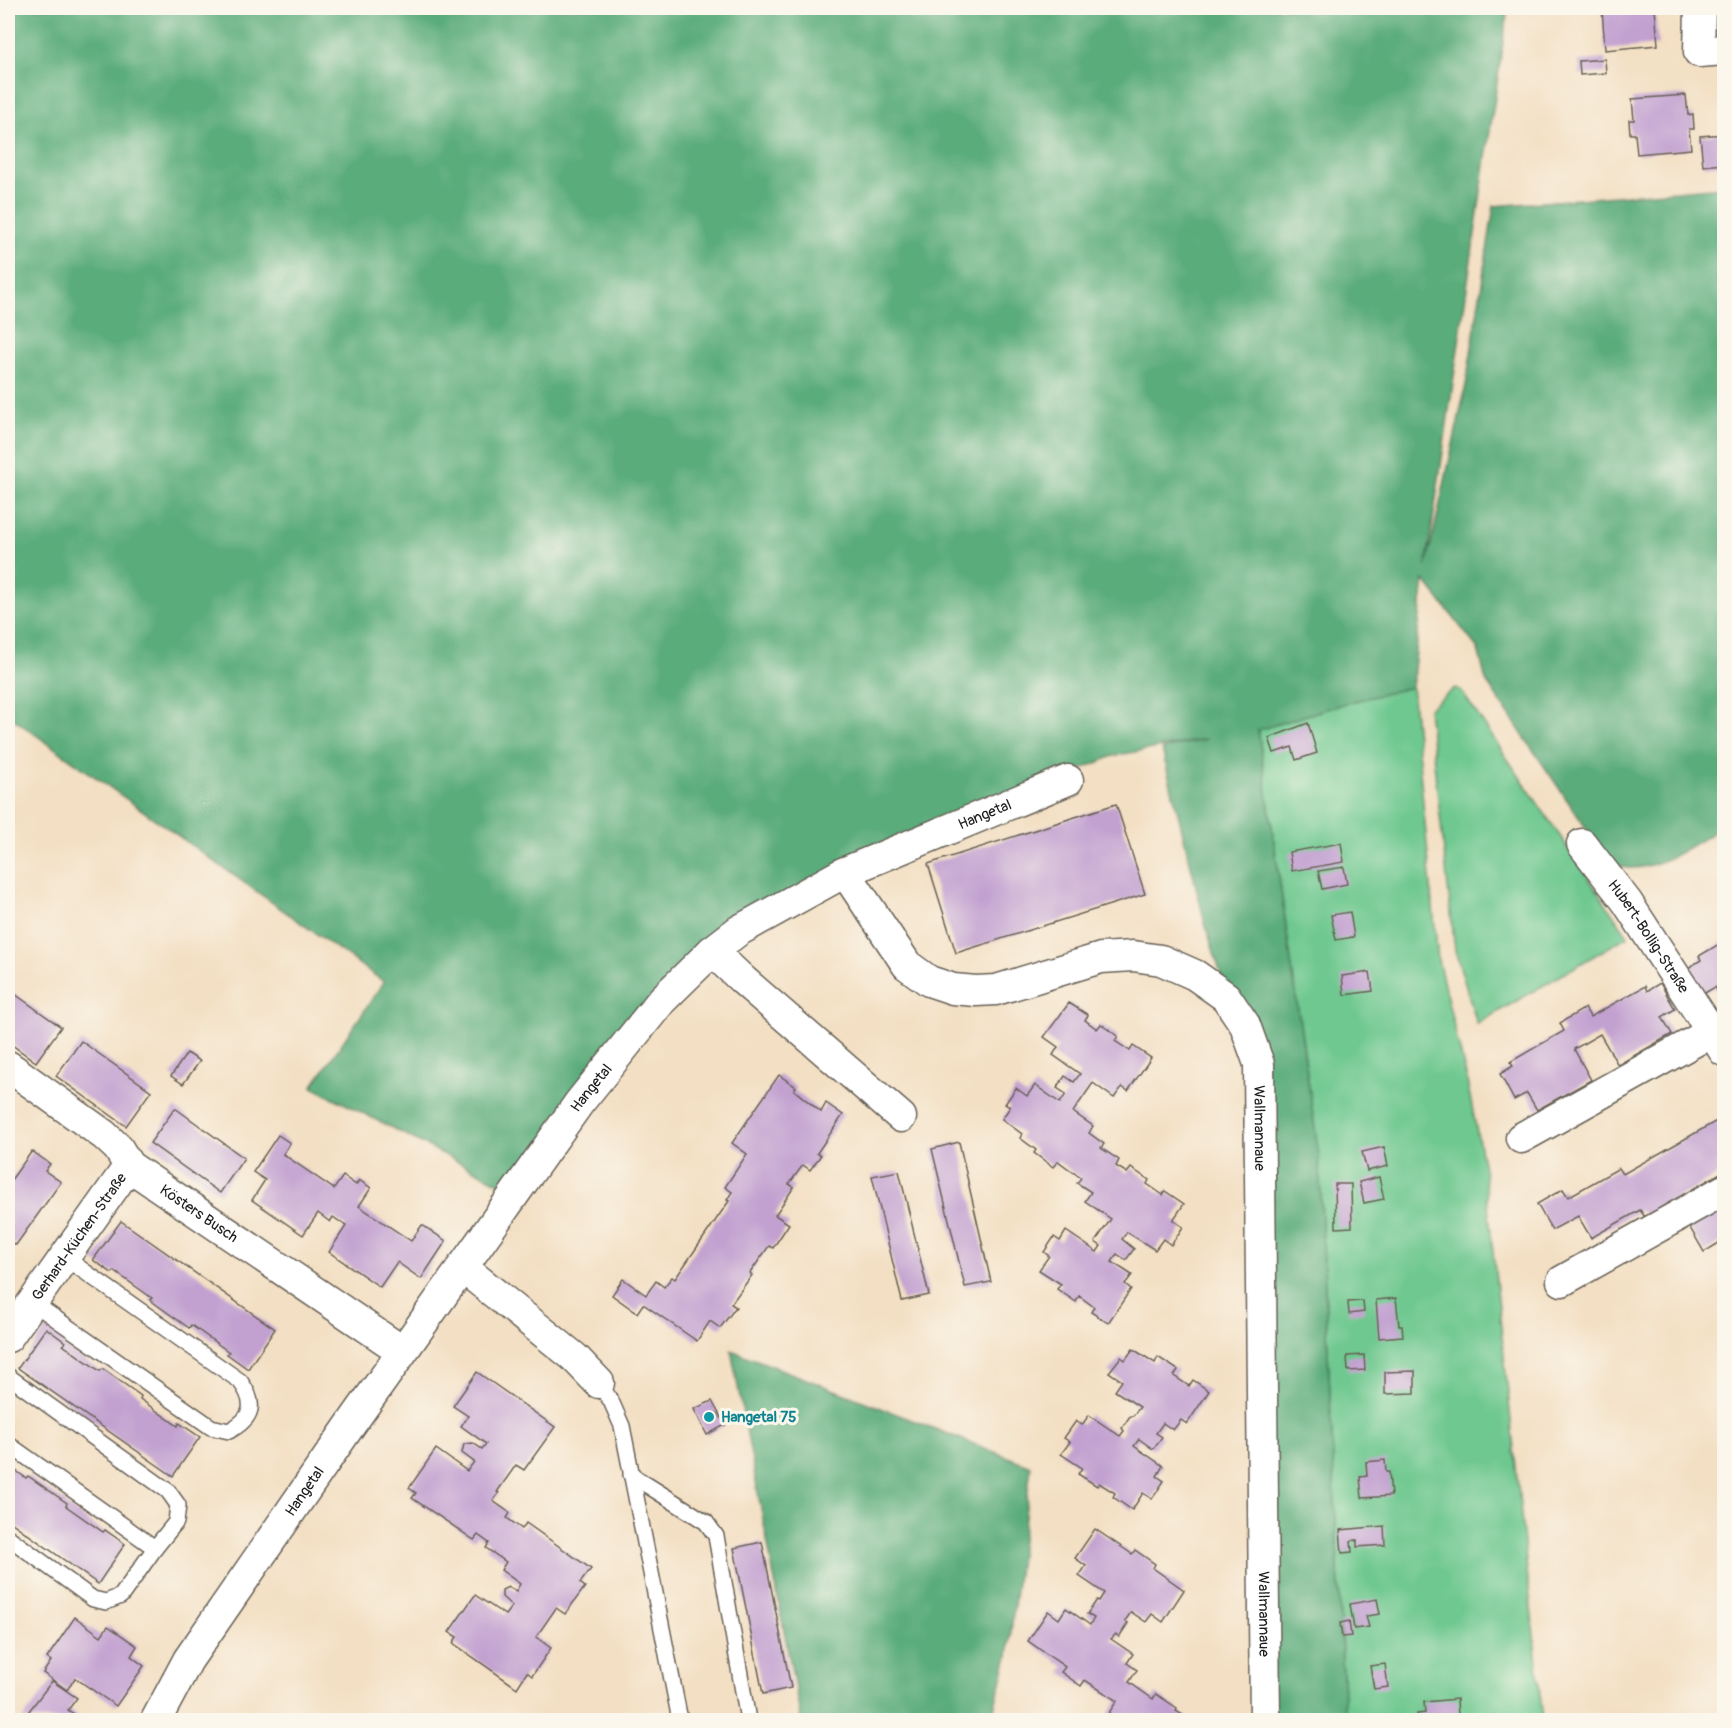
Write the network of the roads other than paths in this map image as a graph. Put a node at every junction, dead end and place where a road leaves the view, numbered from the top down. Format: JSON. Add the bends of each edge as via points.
{"nodes":[{"id":1,"x":1700,"y":8,"type":"edge"},
{"id":2,"x":1725,"y":50,"type":"edge"},
{"id":3,"x":1068,"y":780,"type":"dead end"},
{"id":4,"x":1582,"y":844,"type":"dead end"},
{"id":5,"x":845,"y":873,"type":"junction"},
{"id":6,"x":712,"y":951,"type":"junction"},
{"id":7,"x":1720,"y":1036,"type":"edge"},
{"id":8,"x":8,"y":1066,"type":"edge"},
{"id":9,"x":901,"y":1117,"type":"dead end"},
{"id":10,"x":1521,"y":1138,"type":"dead end"},
{"id":11,"x":129,"y":1166,"type":"junction"},
{"id":12,"x":1725,"y":1190,"type":"edge"},
{"id":13,"x":64,"y":1257,"type":"junction"},
{"id":14,"x":462,"y":1267,"type":"junction"},
{"id":15,"x":1562,"y":1281,"type":"dead end"},
{"id":16,"x":32,"y":1302,"type":"junction"},
{"id":17,"x":8,"y":1337,"type":"edge"},
{"id":18,"x":402,"y":1351,"type":"junction"},
{"id":19,"x":8,"y":1376,"type":"edge"},
{"id":20,"x":599,"y":1383,"type":"joint"},
{"id":21,"x":8,"y":1444,"type":"edge"},
{"id":22,"x":631,"y":1475,"type":"junction"},
{"id":23,"x":8,"y":1538,"type":"edge"},
{"id":24,"x":155,"y":1548,"type":"junction"},
{"id":25,"x":156,"y":1720,"type":"edge"},
{"id":26,"x":680,"y":1720,"type":"edge"},
{"id":27,"x":748,"y":1720,"type":"edge"},
{"id":28,"x":1265,"y":1720,"type":"edge"}],
"edges":[{"from":1,"to":2,"type":"street","via":[[1699,52]]},
{"from":3,"to":5,"type":"street","name":"Hangetal"},
{"from":4,"to":7,"type":"street","name":"Hubert-Bollig-Straße"},
{"from":5,"to":6,"type":"street","name":"Hangetal","via":[[738,931]]},
{"from":5,"to":28,"type":"street","name":"Wallmannaue","via":[[907,965],[929,981],[953,989],[996,990],[1101,958],[1133,956],[1161,960],[1194,975],[1226,998],[1245,1025],[1259,1064]]},
{"from":6,"to":9,"type":"street"},
{"from":6,"to":14,"type":"street","name":"Hangetal","via":[[662,1000],[579,1104]]},
{"from":7,"to":10,"type":"street","name":"Hubert-Bollig-Straße"},
{"from":8,"to":11,"type":"street","name":"Kösters Busch","via":[[104,1135]]},
{"from":11,"to":13,"type":"street","name":"Gerhard-Küchen-Straße"},
{"from":11,"to":18,"type":"street","name":"Kösters Busch"},
{"from":12,"to":15,"type":"street"},
{"from":13,"to":16,"type":"street","name":"Gerhard-Küchen-Straße"},
{"from":13,"to":16,"type":"lane","via":[[240,1381],[250,1394],[250,1409],[243,1423],[229,1431],[211,1427]]},
{"from":14,"to":18,"type":"street","name":"Hangetal"},
{"from":14,"to":20,"type":"street","via":[[574,1357]]},
{"from":16,"to":17,"type":"street","name":"Gerhard-Küchen-Straße"},
{"from":18,"to":25,"type":"street","name":"Hangetal","via":[[188,1660]]},
{"from":19,"to":24,"type":"lane","via":[[168,1491],[178,1505],[176,1522]]},
{"from":20,"to":22,"type":"lane","via":[[622,1426]]},
{"from":21,"to":24,"type":"lane"},
{"from":22,"to":26,"type":"lane"},
{"from":22,"to":27,"type":"lane","via":[[706,1522],[716,1536]]},
{"from":23,"to":24,"type":"lane","via":[[93,1599],[106,1602],[121,1596]]}]}
